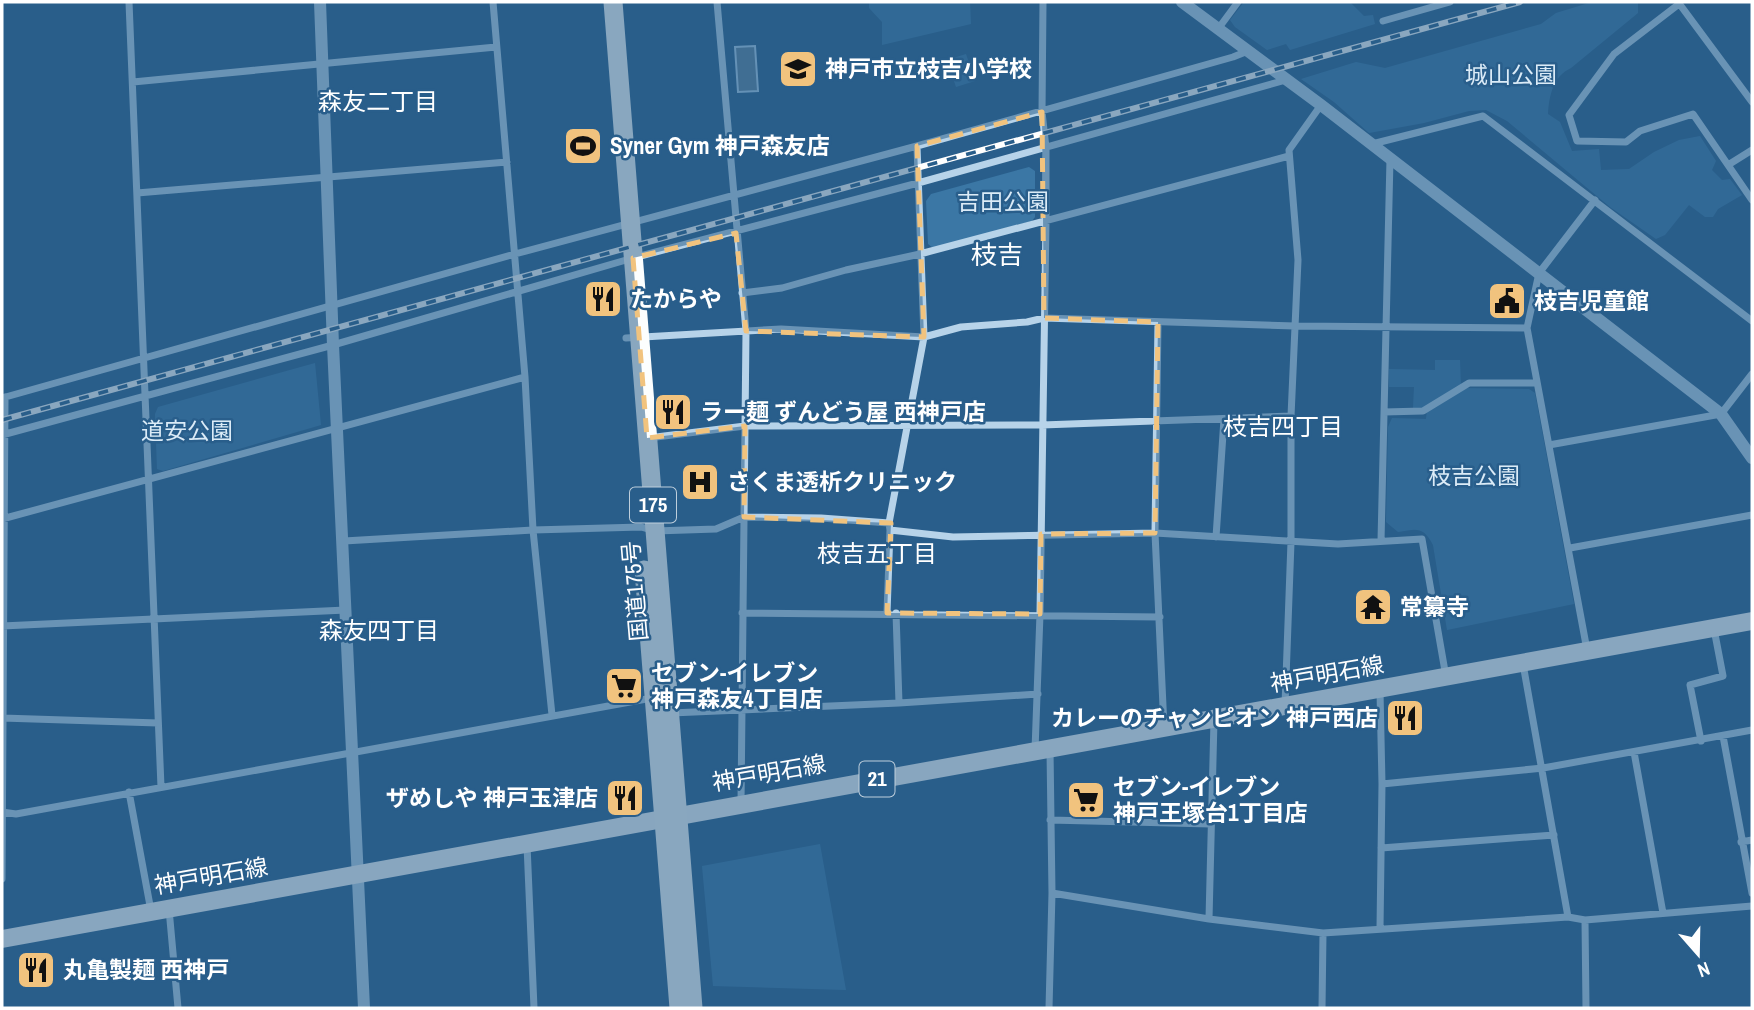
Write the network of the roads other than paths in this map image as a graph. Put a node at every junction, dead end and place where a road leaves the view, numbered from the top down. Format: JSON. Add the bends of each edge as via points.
{"nodes":[{"id":1,"x":128,"y":2,"type":"edge"},
{"id":2,"x":320,"y":2,"type":"edge"},
{"id":3,"x":493,"y":2,"type":"edge"},
{"id":4,"x":600,"y":2,"type":"edge"},
{"id":5,"x":612,"y":2,"type":"edge"},
{"id":6,"x":717,"y":2,"type":"edge"},
{"id":7,"x":1043,"y":2,"type":"edge"},
{"id":8,"x":1182,"y":2,"type":"edge"},
{"id":9,"x":1238,"y":2,"type":"edge"},
{"id":10,"x":1447,"y":2,"type":"edge"},
{"id":11,"x":1678,"y":3,"type":"edge"},
{"id":12,"x":1383,"y":21,"type":"dead end"},
{"id":13,"x":1218,"y":29,"type":"junction"},
{"id":14,"x":496,"y":47,"type":"junction"},
{"id":15,"x":1248,"y":51,"type":"junction"},
{"id":16,"x":323,"y":64,"type":"junction"},
{"id":17,"x":1287,"y":79,"type":"junction"},
{"id":18,"x":133,"y":82,"type":"junction"},
{"id":19,"x":1752,"y":102,"type":"edge"},
{"id":20,"x":1321,"y":105,"type":"junction"},
{"id":21,"x":1042,"y":111,"type":"junction"},
{"id":22,"x":1372,"y":144,"type":"junction"},
{"id":23,"x":917,"y":146,"type":"junction"},
{"id":24,"x":1046,"y":148,"type":"junction"},
{"id":25,"x":1752,"y":150,"type":"edge"},
{"id":26,"x":1289,"y":156,"type":"junction"},
{"id":27,"x":1390,"y":159,"type":"junction"},
{"id":28,"x":507,"y":162,"type":"junction"},
{"id":29,"x":1728,"y":165,"type":"junction"},
{"id":30,"x":327,"y":178,"type":"junction"},
{"id":31,"x":918,"y":183,"type":"junction"},
{"id":32,"x":137,"y":193,"type":"junction"},
{"id":33,"x":733,"y":196,"type":"junction"},
{"id":34,"x":1595,"y":200,"type":"junction"},
{"id":35,"x":1752,"y":200,"type":"edge"},
{"id":36,"x":1046,"y":221,"type":"junction"},
{"id":37,"x":623,"y":224,"type":"junction"},
{"id":38,"x":736,"y":233,"type":"junction"},
{"id":39,"x":515,"y":254,"type":"junction"},
{"id":40,"x":920,"y":254,"type":"junction"},
{"id":41,"x":626,"y":260,"type":"junction"},
{"id":42,"x":1539,"y":274,"type":"junction"},
{"id":43,"x":518,"y":290,"type":"junction"},
{"id":44,"x":743,"y":293,"type":"junction"},
{"id":45,"x":331,"y":305,"type":"junction"},
{"id":46,"x":1044,"y":318,"type":"junction"},
{"id":47,"x":1752,"y":321,"type":"edge"},
{"id":48,"x":1158,"y":323,"type":"junction"},
{"id":49,"x":1295,"y":327,"type":"junction"},
{"id":50,"x":1385,"y":328,"type":"junction"},
{"id":51,"x":1527,"y":328,"type":"junction"},
{"id":52,"x":746,"y":331,"type":"junction"},
{"id":53,"x":633,"y":337,"type":"junction"},
{"id":54,"x":924,"y":337,"type":"junction"},
{"id":55,"x":333,"y":345,"type":"junction"},
{"id":56,"x":143,"y":358,"type":"junction"},
{"id":57,"x":1752,"y":374,"type":"edge"},
{"id":58,"x":525,"y":377,"type":"junction"},
{"id":59,"x":1537,"y":383,"type":"junction"},
{"id":60,"x":145,"y":396,"type":"junction"},
{"id":61,"x":4,"y":398,"type":"edge"},
{"id":62,"x":1384,"y":412,"type":"junction"},
{"id":63,"x":1721,"y":414,"type":"junction"},
{"id":64,"x":1291,"y":416,"type":"junction"},
{"id":65,"x":1224,"y":419,"type":"junction"},
{"id":66,"x":1156,"y":422,"type":"junction"},
{"id":67,"x":1042,"y":425,"type":"junction"},
{"id":68,"x":745,"y":426,"type":"junction"},
{"id":69,"x":906,"y":426,"type":"junction"},
{"id":70,"x":338,"y":429,"type":"junction"},
{"id":71,"x":4,"y":435,"type":"edge"},
{"id":72,"x":648,"y":438,"type":"junction"},
{"id":73,"x":1549,"y":445,"type":"junction"},
{"id":74,"x":1752,"y":457,"type":"edge"},
{"id":75,"x":149,"y":479,"type":"junction"},
{"id":76,"x":1752,"y":515,"type":"edge"},
{"id":77,"x":744,"y":517,"type":"junction"},
{"id":78,"x":3,"y":518,"type":"edge"},
{"id":79,"x":890,"y":526,"type":"junction"},
{"id":80,"x":648,"y":529,"type":"junction"},
{"id":81,"x":533,"y":530,"type":"junction"},
{"id":82,"x":1155,"y":533,"type":"junction"},
{"id":83,"x":1041,"y":534,"type":"junction"},
{"id":84,"x":1216,"y":537,"type":"junction"},
{"id":85,"x":344,"y":541,"type":"junction"},
{"id":86,"x":1291,"y":541,"type":"junction"},
{"id":87,"x":1381,"y":541,"type":"junction"},
{"id":88,"x":1570,"y":548,"type":"junction"},
{"id":89,"x":346,"y":610,"type":"junction"},
{"id":90,"x":742,"y":613,"type":"junction"},
{"id":91,"x":887,"y":613,"type":"junction"},
{"id":92,"x":896,"y":614,"type":"junction"},
{"id":93,"x":1040,"y":614,"type":"junction"},
{"id":94,"x":1160,"y":617,"type":"junction"},
{"id":95,"x":153,"y":619,"type":"junction"},
{"id":96,"x":1752,"y":621,"type":"edge"},
{"id":97,"x":3,"y":626,"type":"edge"},
{"id":98,"x":1714,"y":628,"type":"junction"},
{"id":99,"x":1587,"y":651,"type":"junction"},
{"id":100,"x":1523,"y":663,"type":"junction"},
{"id":101,"x":1447,"y":678,"type":"junction"},
{"id":102,"x":1380,"y":690,"type":"junction"},
{"id":103,"x":1038,"y":694,"type":"junction"},
{"id":104,"x":664,"y":703,"type":"junction"},
{"id":105,"x":900,"y":703,"type":"junction"},
{"id":106,"x":1285,"y":706,"type":"junction"},
{"id":107,"x":742,"y":710,"type":"junction"},
{"id":108,"x":552,"y":715,"type":"junction"},
{"id":109,"x":3,"y":718,"type":"edge"},
{"id":110,"x":1214,"y":719,"type":"junction"},
{"id":111,"x":158,"y":723,"type":"junction"},
{"id":112,"x":1164,"y":729,"type":"junction"},
{"id":113,"x":1752,"y":730,"type":"edge"},
{"id":114,"x":1723,"y":736,"type":"junction"},
{"id":115,"x":1701,"y":741,"type":"junction"},
{"id":116,"x":1043,"y":751,"type":"junction"},
{"id":117,"x":353,"y":752,"type":"junction"},
{"id":118,"x":1634,"y":752,"type":"junction"},
{"id":119,"x":1543,"y":768,"type":"junction"},
{"id":120,"x":1382,"y":784,"type":"junction"},
{"id":121,"x":161,"y":788,"type":"junction"},
{"id":122,"x":130,"y":792,"type":"junction"},
{"id":123,"x":741,"y":803,"type":"junction"},
{"id":124,"x":2,"y":812,"type":"edge"},
{"id":125,"x":671,"y":816,"type":"junction"},
{"id":126,"x":1050,"y":820,"type":"junction"},
{"id":127,"x":1211,"y":824,"type":"junction"},
{"id":128,"x":1554,"y":835,"type":"junction"},
{"id":129,"x":1752,"y":840,"type":"edge"},
{"id":130,"x":1741,"y":842,"type":"junction"},
{"id":131,"x":527,"y":844,"type":"junction"},
{"id":132,"x":1381,"y":848,"type":"junction"},
{"id":133,"x":357,"y":874,"type":"junction"},
{"id":134,"x":2,"y":879,"type":"edge"},
{"id":135,"x":1052,"y":893,"type":"junction"},
{"id":136,"x":1752,"y":893,"type":"edge"},
{"id":137,"x":1752,"y":906,"type":"edge"},
{"id":138,"x":160,"y":910,"type":"junction"},
{"id":139,"x":1663,"y":913,"type":"junction"},
{"id":140,"x":1569,"y":917,"type":"junction"},
{"id":141,"x":1209,"y":919,"type":"junction"},
{"id":142,"x":1585,"y":920,"type":"junction"},
{"id":143,"x":1380,"y":928,"type":"junction"},
{"id":144,"x":1323,"y":933,"type":"junction"},
{"id":145,"x":2,"y":939,"type":"edge"},
{"id":146,"x":178,"y":1008,"type":"edge"},
{"id":147,"x":364,"y":1008,"type":"edge"},
{"id":148,"x":534,"y":1008,"type":"edge"},
{"id":149,"x":679,"y":1008,"type":"edge"},
{"id":150,"x":693,"y":1008,"type":"edge"},
{"id":151,"x":1049,"y":1008,"type":"edge"},
{"id":152,"x":1322,"y":1008,"type":"edge"},
{"id":153,"x":1586,"y":1008,"type":"edge"}],
"edges":[{"from":1,"to":18,"type":"street"},
{"from":2,"to":16,"type":"street"},
{"from":3,"to":14,"type":"street"},
{"from":4,"to":37,"type":"highway","name":"国道175号","number":"175"},
{"from":5,"to":37,"type":"highway","name":"国道175号","number":"175"},
{"from":6,"to":33,"type":"street"},
{"from":7,"to":21,"type":"street"},
{"from":8,"to":13,"type":"street"},
{"from":9,"to":13,"type":"street"},
{"from":10,"to":12,"type":"street"},
{"from":11,"to":19,"type":"street"},
{"from":11,"to":29,"type":"street","via":[[1614,54],[1569,115],[1577,141],[1626,142],[1640,131],[1693,114]]},
{"from":13,"to":15,"type":"street"},
{"from":14,"to":16,"type":"street"},
{"from":14,"to":28,"type":"street"},
{"from":15,"to":17,"type":"street"},
{"from":15,"to":21,"type":"street"},
{"from":16,"to":18,"type":"street"},
{"from":16,"to":30,"type":"street"},
{"from":17,"to":20,"type":"street"},
{"from":17,"to":24,"type":"street"},
{"from":18,"to":32,"type":"street"},
{"from":20,"to":22,"type":"street"},
{"from":20,"to":26,"type":"street"},
{"from":21,"to":23,"type":"street"},
{"from":21,"to":24,"type":"street"},
{"from":22,"to":27,"type":"street"},
{"from":22,"to":34,"type":"street","via":[[1483,116]]},
{"from":23,"to":31,"type":"street"},
{"from":23,"to":33,"type":"street"},
{"from":24,"to":31,"type":"street"},
{"from":24,"to":36,"type":"street"},
{"from":25,"to":29,"type":"street"},
{"from":26,"to":36,"type":"street"},
{"from":26,"to":49,"type":"street","via":[[1298,260]]},
{"from":27,"to":42,"type":"street"},
{"from":27,"to":50,"type":"street"},
{"from":28,"to":30,"type":"street"},
{"from":28,"to":39,"type":"street"},
{"from":29,"to":35,"type":"street"},
{"from":30,"to":32,"type":"street"},
{"from":30,"to":45,"type":"street"},
{"from":31,"to":38,"type":"street"},
{"from":31,"to":40,"type":"street"},
{"from":32,"to":56,"type":"street"},
{"from":33,"to":37,"type":"street"},
{"from":33,"to":38,"type":"street"},
{"from":34,"to":42,"type":"street"},
{"from":34,"to":47,"type":"street"},
{"from":36,"to":40,"type":"street"},
{"from":36,"to":46,"type":"street"},
{"from":37,"to":39,"type":"street"},
{"from":37,"to":41,"type":"highway","name":"国道175号","number":"175"},
{"from":38,"to":41,"type":"street"},
{"from":38,"to":44,"type":"street"},
{"from":39,"to":43,"type":"street"},
{"from":39,"to":45,"type":"street"},
{"from":40,"to":44,"type":"street","via":[[782,288]]},
{"from":40,"to":54,"type":"street"},
{"from":41,"to":43,"type":"street"},
{"from":41,"to":53,"type":"highway","name":"国道175号","number":"175"},
{"from":42,"to":51,"type":"street"},
{"from":42,"to":63,"type":"street"},
{"from":43,"to":55,"type":"street"},
{"from":43,"to":58,"type":"street"},
{"from":44,"to":52,"type":"street"},
{"from":45,"to":55,"type":"street"},
{"from":45,"to":56,"type":"street"},
{"from":46,"to":48,"type":"street"},
{"from":46,"to":54,"type":"street","via":[[961,327]]},
{"from":46,"to":67,"type":"street"},
{"from":48,"to":49,"type":"street"},
{"from":48,"to":66,"type":"street"},
{"from":49,"to":50,"type":"street"},
{"from":49,"to":64,"type":"street"},
{"from":50,"to":51,"type":"street"},
{"from":50,"to":62,"type":"street"},
{"from":51,"to":59,"type":"street"},
{"from":52,"to":53,"type":"street"},
{"from":52,"to":54,"type":"street"},
{"from":52,"to":68,"type":"street"},
{"from":53,"to":72,"type":"highway","name":"国道175号","number":"175"},
{"from":53,"to":80,"type":"highway","name":"国道175号","number":"175"},
{"from":54,"to":69,"type":"street"},
{"from":55,"to":60,"type":"street"},
{"from":55,"to":70,"type":"street"},
{"from":56,"to":60,"type":"street"},
{"from":56,"to":61,"type":"street"},
{"from":57,"to":63,"type":"street"},
{"from":58,"to":70,"type":"street"},
{"from":58,"to":81,"type":"street"},
{"from":59,"to":62,"type":"street","via":[[1469,383],[1423,411]]},
{"from":59,"to":73,"type":"street"},
{"from":60,"to":71,"type":"street"},
{"from":60,"to":75,"type":"street"},
{"from":61,"to":71,"type":"street"},
{"from":62,"to":87,"type":"street"},
{"from":63,"to":73,"type":"street"},
{"from":63,"to":74,"type":"street"},
{"from":64,"to":65,"type":"street"},
{"from":64,"to":86,"type":"street"},
{"from":65,"to":66,"type":"street"},
{"from":65,"to":84,"type":"street"},
{"from":66,"to":67,"type":"street"},
{"from":66,"to":82,"type":"street"},
{"from":67,"to":69,"type":"street"},
{"from":67,"to":83,"type":"street"},
{"from":68,"to":69,"type":"street"},
{"from":68,"to":72,"type":"street"},
{"from":68,"to":77,"type":"street"},
{"from":69,"to":79,"type":"street"},
{"from":70,"to":75,"type":"street"},
{"from":70,"to":85,"type":"street"},
{"from":71,"to":78,"type":"street"},
{"from":72,"to":80,"type":"highway","name":"国道175号","number":"175"},
{"from":73,"to":88,"type":"street"},
{"from":75,"to":78,"type":"street"},
{"from":75,"to":95,"type":"street"},
{"from":76,"to":88,"type":"street"},
{"from":77,"to":79,"type":"street","via":[[821,518]]},
{"from":77,"to":80,"type":"street","via":[[716,529]]},
{"from":77,"to":90,"type":"street"},
{"from":78,"to":97,"type":"street"},
{"from":79,"to":83,"type":"street","via":[[953,537]]},
{"from":79,"to":91,"type":"street"},
{"from":80,"to":81,"type":"street"},
{"from":80,"to":104,"type":"highway","name":"国道175号","number":"175"},
{"from":81,"to":85,"type":"street"},
{"from":81,"to":108,"type":"street"},
{"from":82,"to":83,"type":"street"},
{"from":82,"to":84,"type":"street"},
{"from":82,"to":94,"type":"street"},
{"from":83,"to":93,"type":"street"},
{"from":84,"to":86,"type":"street"},
{"from":85,"to":89,"type":"street"},
{"from":86,"to":87,"type":"street"},
{"from":86,"to":106,"type":"street"},
{"from":87,"to":101,"type":"street","via":[[1422,539]]},
{"from":88,"to":99,"type":"street"},
{"from":89,"to":95,"type":"street"},
{"from":89,"to":117,"type":"street"},
{"from":90,"to":91,"type":"street"},
{"from":90,"to":107,"type":"street"},
{"from":91,"to":92,"type":"street"},
{"from":92,"to":93,"type":"street"},
{"from":92,"to":105,"type":"street"},
{"from":93,"to":94,"type":"street"},
{"from":93,"to":103,"type":"street"},
{"from":94,"to":112,"type":"street"},
{"from":95,"to":97,"type":"street"},
{"from":95,"to":111,"type":"street"},
{"from":96,"to":98,"type":"main road","name":"神戸明石線","number":"21"},
{"from":97,"to":109,"type":"street"},
{"from":98,"to":99,"type":"main road","name":"神戸明石線","number":"21"},
{"from":98,"to":115,"type":"street","via":[[1724,676],[1690,685]]},
{"from":99,"to":100,"type":"main road","name":"神戸明石線","number":"21"},
{"from":100,"to":101,"type":"main road","name":"神戸明石線","number":"21"},
{"from":100,"to":119,"type":"street"},
{"from":101,"to":102,"type":"main road","name":"神戸明石線","number":"21"},
{"from":102,"to":106,"type":"main road","name":"神戸明石線","number":"21"},
{"from":102,"to":120,"type":"street"},
{"from":103,"to":105,"type":"street"},
{"from":103,"to":116,"type":"street"},
{"from":104,"to":107,"type":"street"},
{"from":104,"to":108,"type":"street"},
{"from":104,"to":125,"type":"highway","name":"国道175号","number":"175"},
{"from":105,"to":107,"type":"street"},
{"from":106,"to":110,"type":"main road","name":"神戸明石線","number":"21"},
{"from":107,"to":123,"type":"street"},
{"from":108,"to":117,"type":"street"},
{"from":109,"to":111,"type":"street"},
{"from":109,"to":124,"type":"street"},
{"from":110,"to":112,"type":"main road","name":"神戸明石線","number":"21"},
{"from":110,"to":127,"type":"street"},
{"from":111,"to":121,"type":"street"},
{"from":112,"to":116,"type":"main road","name":"神戸明石線","number":"21"},
{"from":113,"to":114,"type":"street"},
{"from":114,"to":115,"type":"street"},
{"from":114,"to":130,"type":"street"},
{"from":115,"to":118,"type":"street"},
{"from":116,"to":123,"type":"main road","name":"神戸明石線","number":"21"},
{"from":116,"to":126,"type":"street"},
{"from":117,"to":121,"type":"street"},
{"from":117,"to":133,"type":"street"},
{"from":118,"to":119,"type":"street"},
{"from":118,"to":139,"type":"street"},
{"from":119,"to":120,"type":"street"},
{"from":119,"to":128,"type":"street"},
{"from":120,"to":132,"type":"street"},
{"from":121,"to":122,"type":"street"},
{"from":122,"to":124,"type":"street","via":[[16,814]]},
{"from":122,"to":138,"type":"street"},
{"from":123,"to":125,"type":"main road","name":"神戸明石線","number":"21"},
{"from":124,"to":134,"type":"street"},
{"from":125,"to":131,"type":"main road","name":"神戸明石線","number":"21"},
{"from":125,"to":149,"type":"highway","name":"国道175号","number":"175"},
{"from":125,"to":150,"type":"highway","name":"国道175号","number":"175"},
{"from":126,"to":127,"type":"street"},
{"from":126,"to":135,"type":"street"},
{"from":127,"to":141,"type":"street"},
{"from":128,"to":132,"type":"street"},
{"from":128,"to":140,"type":"street"},
{"from":129,"to":130,"type":"street"},
{"from":130,"to":136,"type":"street"},
{"from":131,"to":133,"type":"main road","name":"神戸明石線","number":"21"},
{"from":131,"to":148,"type":"street"},
{"from":132,"to":143,"type":"street"},
{"from":133,"to":138,"type":"main road","name":"神戸明石線","number":"21"},
{"from":133,"to":147,"type":"street"},
{"from":135,"to":141,"type":"street"},
{"from":135,"to":151,"type":"street"},
{"from":137,"to":139,"type":"street"},
{"from":138,"to":145,"type":"main road","name":"神戸明石線","number":"21"},
{"from":138,"to":146,"type":"street"},
{"from":139,"to":142,"type":"street"},
{"from":140,"to":142,"type":"street"},
{"from":140,"to":143,"type":"street"},
{"from":141,"to":144,"type":"street"},
{"from":142,"to":153,"type":"street"},
{"from":143,"to":144,"type":"street"},
{"from":144,"to":152,"type":"street"}]}
